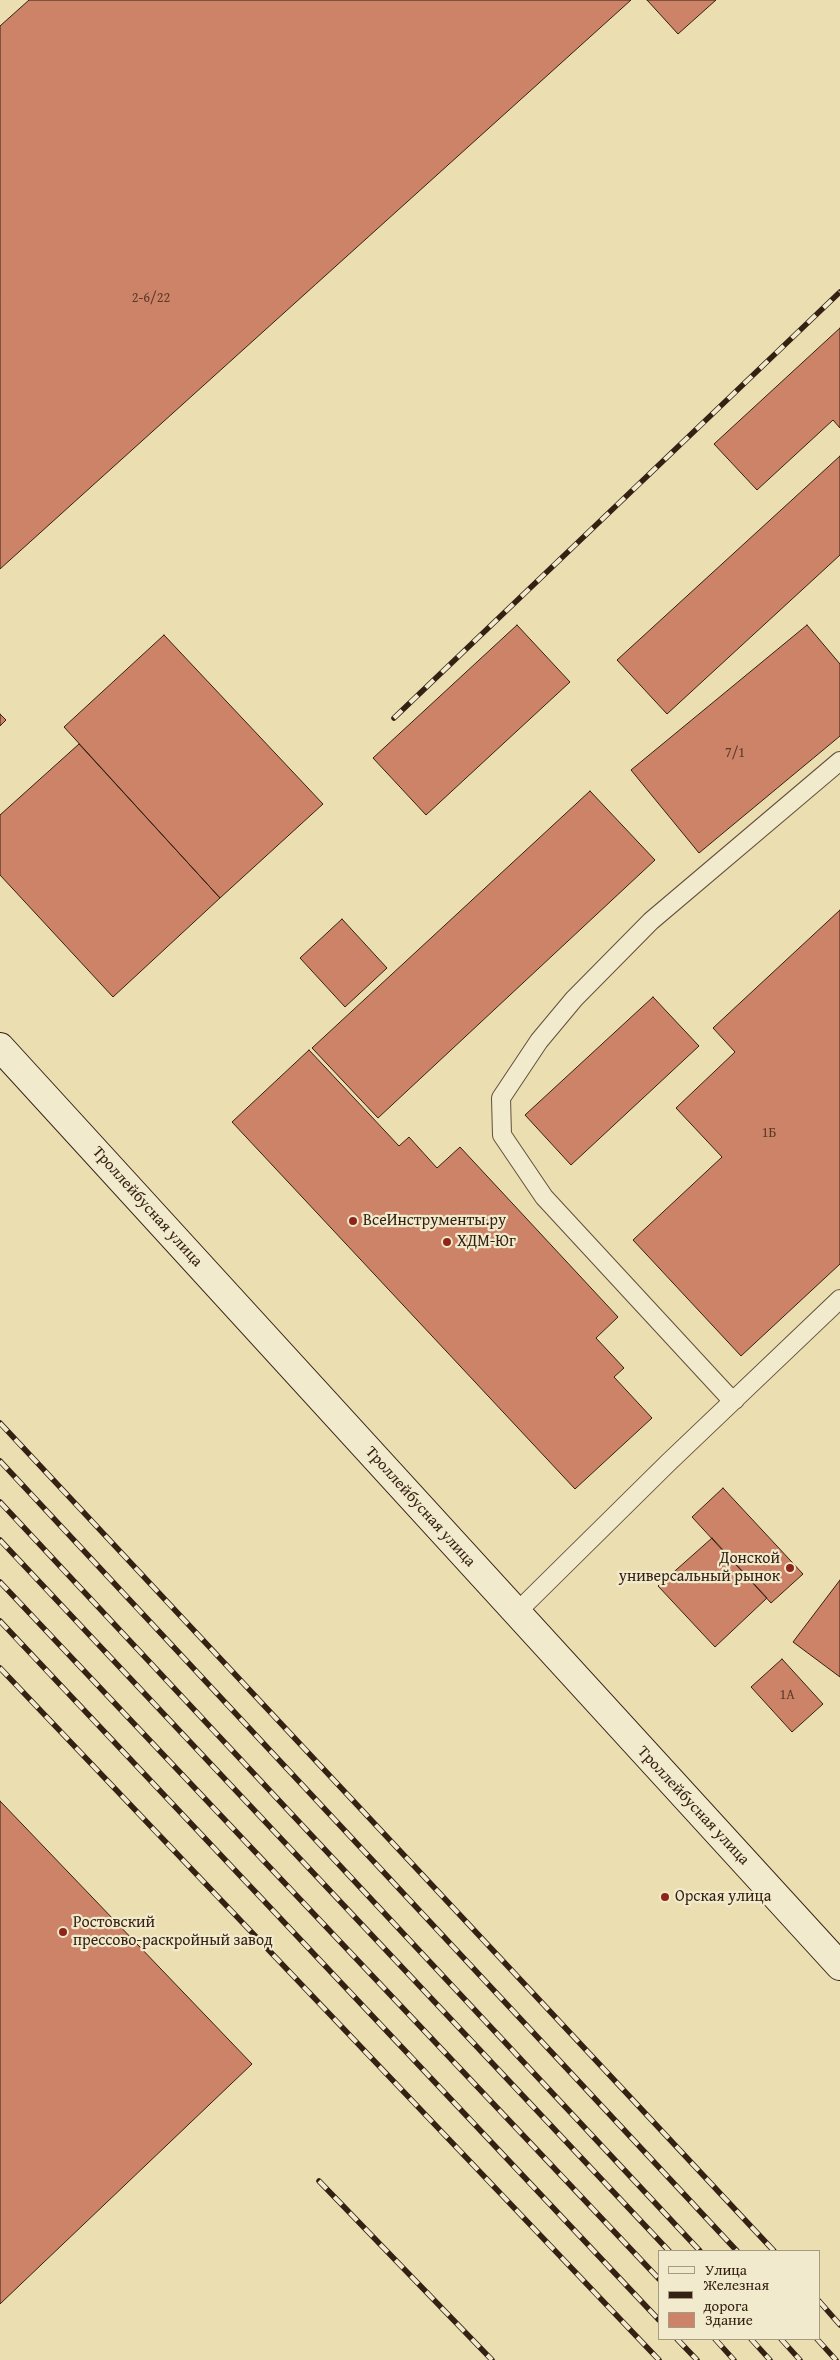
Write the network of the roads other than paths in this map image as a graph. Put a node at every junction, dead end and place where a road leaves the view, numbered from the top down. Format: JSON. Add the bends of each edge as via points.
{"nodes":[{"id":1,"x":840,"y":760,"type":"edge"},
{"id":2,"x":0,"y":1047,"type":"edge"},
{"id":3,"x":840,"y":1300,"type":"edge"},
{"id":4,"x":735,"y":1400,"type":"junction"},
{"id":5,"x":516,"y":1613,"type":"junction"},
{"id":6,"x":840,"y":1966,"type":"edge"}],
"edges":[{"from":1,"to":4,"type":"lane","via":[[651,920],[574,999],[539,1041],[500,1098],[502,1135],[544,1197]]},
{"from":2,"to":5,"type":"main road","name":"Троллейбусная улица"},
{"from":3,"to":4,"type":"lane"},
{"from":4,"to":5,"type":"lane"},
{"from":5,"to":6,"type":"main road","name":"Троллейбусная улица"}]}
